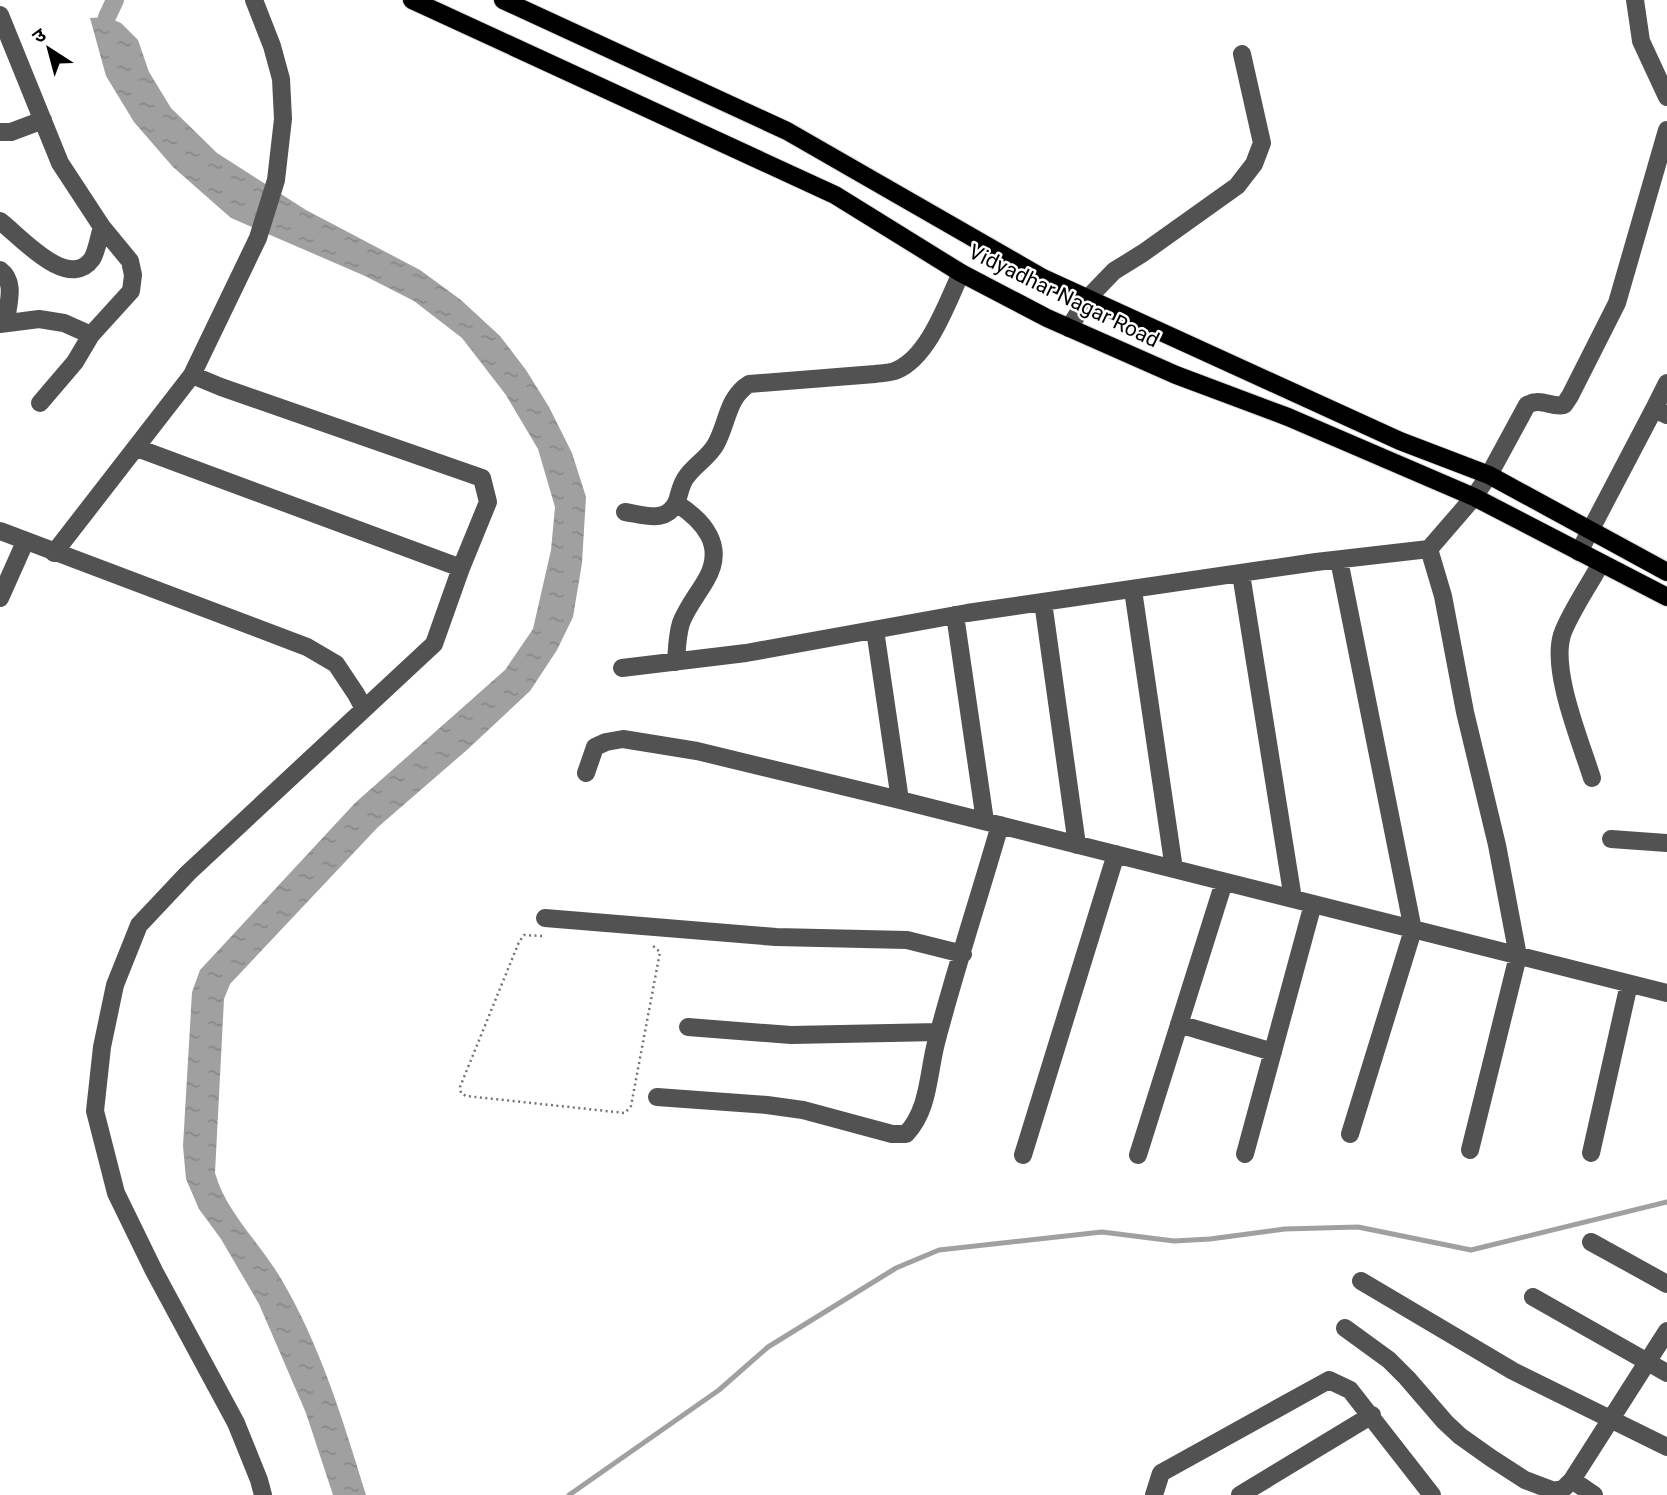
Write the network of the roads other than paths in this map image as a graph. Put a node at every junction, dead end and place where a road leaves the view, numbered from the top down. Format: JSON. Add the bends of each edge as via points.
{"nodes":[{"id":1,"x":254,"y":0,"type":"edge"},
{"id":2,"x":412,"y":0,"type":"edge"},
{"id":3,"x":503,"y":0,"type":"edge"},
{"id":4,"x":1635,"y":0,"type":"edge"},
{"id":5,"x":0,"y":15,"type":"edge"},
{"id":6,"x":1242,"y":54,"type":"dead end"},
{"id":7,"x":1667,"y":97,"type":"edge"},
{"id":8,"x":43,"y":120,"type":"junction"},
{"id":9,"x":1667,"y":130,"type":"edge"},
{"id":10,"x":0,"y":132,"type":"edge"},
{"id":11,"x":0,"y":221,"type":"edge"},
{"id":12,"x":102,"y":227,"type":"junction"},
{"id":13,"x":0,"y":270,"type":"edge"},
{"id":14,"x":961,"y":273,"type":"junction"},
{"id":15,"x":1087,"y":299,"type":"junction"},
{"id":16,"x":3,"y":323,"type":"edge"},
{"id":17,"x":1069,"y":328,"type":"junction"},
{"id":18,"x":91,"y":335,"type":"junction"},
{"id":19,"x":192,"y":375,"type":"junction"},
{"id":20,"x":1667,"y":383,"type":"edge"},
{"id":21,"x":40,"y":403,"type":"dead end"},
{"id":22,"x":1660,"y":412,"type":"edge"},
{"id":23,"x":136,"y":448,"type":"junction"},
{"id":24,"x":1489,"y":475,"type":"junction"},
{"id":25,"x":1474,"y":497,"type":"junction"},
{"id":26,"x":676,"y":503,"type":"junction"},
{"id":27,"x":625,"y":512,"type":"dead end"},
{"id":28,"x":0,"y":531,"type":"edge"},
{"id":29,"x":1590,"y":531,"type":"junction"},
{"id":30,"x":25,"y":542,"type":"junction"},
{"id":31,"x":1429,"y":549,"type":"junction"},
{"id":32,"x":1579,"y":552,"type":"junction"},
{"id":33,"x":54,"y":553,"type":"junction"},
{"id":34,"x":1339,"y":560,"type":"junction"},
{"id":35,"x":1601,"y":563,"type":"junction"},
{"id":36,"x":461,"y":568,"type":"junction"},
{"id":37,"x":1667,"y":572,"type":"edge"},
{"id":38,"x":1241,"y":574,"type":"junction"},
{"id":39,"x":1133,"y":590,"type":"junction"},
{"id":40,"x":1667,"y":597,"type":"edge"},
{"id":41,"x":0,"y":598,"type":"edge"},
{"id":42,"x":1043,"y":603,"type":"junction"},
{"id":43,"x":955,"y":615,"type":"junction"},
{"id":44,"x":875,"y":630,"type":"junction"},
{"id":45,"x":676,"y":662,"type":"junction"},
{"id":46,"x":622,"y":668,"type":"dead end"},
{"id":47,"x":364,"y":709,"type":"junction"},
{"id":48,"x":586,"y":773,"type":"dead end"},
{"id":49,"x":1592,"y":778,"type":"dead end"},
{"id":50,"x":900,"y":800,"type":"junction"},
{"id":51,"x":992,"y":823,"type":"junction"},
{"id":52,"x":1611,"y":839,"type":"dead end"},
{"id":53,"x":1667,"y":843,"type":"edge"},
{"id":54,"x":1077,"y":845,"type":"junction"},
{"id":55,"x":1116,"y":855,"type":"junction"},
{"id":56,"x":1174,"y":869,"type":"junction"},
{"id":57,"x":1224,"y":882,"type":"junction"},
{"id":58,"x":1293,"y":899,"type":"junction"},
{"id":59,"x":1313,"y":904,"type":"junction"},
{"id":60,"x":545,"y":918,"type":"dead end"},
{"id":61,"x":1413,"y":930,"type":"junction"},
{"id":62,"x":963,"y":954,"type":"junction"},
{"id":63,"x":1518,"y":956,"type":"junction"},
{"id":64,"x":1629,"y":984,"type":"junction"},
{"id":65,"x":1667,"y":993,"type":"edge"},
{"id":66,"x":1179,"y":1024,"type":"junction"},
{"id":67,"x":688,"y":1027,"type":"dead end"},
{"id":68,"x":939,"y":1032,"type":"junction"},
{"id":69,"x":1273,"y":1052,"type":"junction"},
{"id":70,"x":657,"y":1097,"type":"dead end"},
{"id":71,"x":1350,"y":1133,"type":"dead end"},
{"id":72,"x":1470,"y":1150,"type":"dead end"},
{"id":73,"x":1591,"y":1153,"type":"dead end"},
{"id":74,"x":1245,"y":1154,"type":"dead end"},
{"id":75,"x":1023,"y":1155,"type":"dead end"},
{"id":76,"x":1139,"y":1156,"type":"dead end"},
{"id":77,"x":1591,"y":1241,"type":"dead end"},
{"id":78,"x":1361,"y":1282,"type":"dead end"},
{"id":79,"x":1667,"y":1284,"type":"edge"},
{"id":80,"x":1533,"y":1297,"type":"dead end"},
{"id":81,"x":1345,"y":1328,"type":"dead end"},
{"id":82,"x":1667,"y":1331,"type":"edge"},
{"id":83,"x":1648,"y":1362,"type":"junction"},
{"id":84,"x":1667,"y":1373,"type":"edge"},
{"id":85,"x":1371,"y":1415,"type":"junction"},
{"id":86,"x":1612,"y":1420,"type":"junction"},
{"id":87,"x":1667,"y":1447,"type":"edge"},
{"id":88,"x":1572,"y":1480,"type":"junction"},
{"id":89,"x":263,"y":1495,"type":"edge"},
{"id":90,"x":1154,"y":1495,"type":"edge"},
{"id":91,"x":1240,"y":1495,"type":"edge"},
{"id":92,"x":1432,"y":1495,"type":"edge"},
{"id":93,"x":1594,"y":1495,"type":"edge"}],
"edges":[{"from":1,"to":19,"type":"street","via":[[281,79],[284,119],[276,180],[258,238]]},
{"from":2,"to":14,"type":"main road","name":"Vidyadhar Nagar Road","via":[[835,195]]},
{"from":3,"to":15,"type":"main road","name":"Vidyadhar Nagar Road","via":[[787,131]]},
{"from":4,"to":7,"type":"street","via":[[1642,41]]},
{"from":5,"to":8,"type":"street"},
{"from":6,"to":15,"type":"street","via":[[1262,143],[1254,164],[1237,186],[1114,271]]},
{"from":8,"to":10,"type":"street"},
{"from":8,"to":12,"type":"street","via":[[60,163]]},
{"from":9,"to":24,"type":"street","via":[[1617,303],[1570,396],[1564,405],[1541,401],[1527,405]]},
{"from":11,"to":12,"type":"street","via":[[56,267],[68,270],[81,268],[92,259]]},
{"from":12,"to":18,"type":"street","via":[[130,261],[132,283],[131,291]]},
{"from":13,"to":16,"type":"street","via":[[10,286]]},
{"from":14,"to":17,"type":"main road","name":"Vidyadhar Nagar Road"},
{"from":14,"to":26,"type":"street","via":[[933,332],[911,362],[896,371],[760,382],[740,390],[718,442],[688,474]]},
{"from":15,"to":17,"type":"street"},
{"from":15,"to":24,"type":"main road","name":"Vidyadhar Nagar Road","via":[[1400,442]]},
{"from":16,"to":18,"type":"street","via":[[39,319],[64,323]]},
{"from":17,"to":25,"type":"main road","name":"Vidyadhar Nagar Road"},
{"from":18,"to":21,"type":"street"},
{"from":19,"to":23,"type":"street"},
{"from":19,"to":36,"type":"street","via":[[482,478],[488,502]]},
{"from":20,"to":22,"type":"street"},
{"from":22,"to":29,"type":"street"},
{"from":23,"to":33,"type":"street"},
{"from":23,"to":36,"type":"street"},
{"from":24,"to":25,"type":"street"},
{"from":24,"to":29,"type":"main road","name":"Vidyadhar Nagar Road"},
{"from":25,"to":31,"type":"street"},
{"from":25,"to":32,"type":"main road","name":"Vidyadhar Nagar Road"},
{"from":26,"to":27,"type":"street","via":[[668,514],[657,517]]},
{"from":26,"to":45,"type":"street","via":[[709,531],[714,557],[708,578],[682,621]]},
{"from":28,"to":30,"type":"street"},
{"from":29,"to":32,"type":"street"},
{"from":29,"to":37,"type":"main road","name":"Vidyadhar Nagar Road"},
{"from":30,"to":33,"type":"street"},
{"from":30,"to":41,"type":"street"},
{"from":31,"to":34,"type":"street"},
{"from":31,"to":63,"type":"street","via":[[1443,596]]},
{"from":32,"to":35,"type":"main road","name":"Vidyadhar Nagar Road"},
{"from":33,"to":47,"type":"street","via":[[307,647],[336,664]]},
{"from":34,"to":38,"type":"street"},
{"from":34,"to":61,"type":"street"},
{"from":35,"to":40,"type":"main road","name":"Vidyadhar Nagar Road"},
{"from":35,"to":49,"type":"street","via":[[1563,633],[1558,654]]},
{"from":36,"to":47,"type":"street","via":[[435,644]]},
{"from":38,"to":39,"type":"street"},
{"from":38,"to":58,"type":"street"},
{"from":39,"to":42,"type":"street"},
{"from":39,"to":56,"type":"street"},
{"from":42,"to":43,"type":"street"},
{"from":42,"to":54,"type":"street"},
{"from":43,"to":44,"type":"street"},
{"from":43,"to":51,"type":"street"},
{"from":44,"to":45,"type":"street"},
{"from":44,"to":50,"type":"street"},
{"from":45,"to":46,"type":"street"},
{"from":47,"to":89,"type":"street","via":[[188,873],[139,925],[115,985],[102,1047],[95,1111],[116,1193],[236,1423]]},
{"from":48,"to":50,"type":"street","via":[[594,747],[623,739],[697,751]]},
{"from":50,"to":51,"type":"street"},
{"from":51,"to":54,"type":"street"},
{"from":51,"to":62,"type":"street"},
{"from":52,"to":53,"type":"street"},
{"from":54,"to":55,"type":"street"},
{"from":55,"to":56,"type":"street"},
{"from":55,"to":75,"type":"street"},
{"from":56,"to":57,"type":"street"},
{"from":57,"to":58,"type":"street"},
{"from":57,"to":66,"type":"street"},
{"from":58,"to":59,"type":"street"},
{"from":59,"to":61,"type":"street"},
{"from":59,"to":69,"type":"street"},
{"from":60,"to":62,"type":"street","via":[[776,937],[907,940]]},
{"from":61,"to":63,"type":"street"},
{"from":61,"to":71,"type":"street"},
{"from":62,"to":68,"type":"street"},
{"from":63,"to":64,"type":"street"},
{"from":63,"to":72,"type":"street"},
{"from":64,"to":65,"type":"street"},
{"from":64,"to":73,"type":"street"},
{"from":66,"to":69,"type":"street"},
{"from":66,"to":76,"type":"street"},
{"from":67,"to":68,"type":"street","via":[[791,1035]]},
{"from":68,"to":70,"type":"street","via":[[924,1102],[906,1134],[766,1105]]},
{"from":69,"to":74,"type":"street"},
{"from":77,"to":79,"type":"street"},
{"from":78,"to":86,"type":"street","via":[[1513,1371]]},
{"from":80,"to":83,"type":"street"},
{"from":81,"to":88,"type":"street","via":[[1389,1360],[1460,1436],[1491,1458],[1525,1480],[1554,1491]]},
{"from":82,"to":83,"type":"street"},
{"from":83,"to":84,"type":"street"},
{"from":83,"to":86,"type":"street"},
{"from":85,"to":90,"type":"street","via":[[1350,1390],[1329,1380],[1161,1473]]},
{"from":85,"to":91,"type":"street"},
{"from":85,"to":92,"type":"street"},
{"from":86,"to":87,"type":"street"},
{"from":86,"to":88,"type":"street"},
{"from":88,"to":93,"type":"street"}]}
